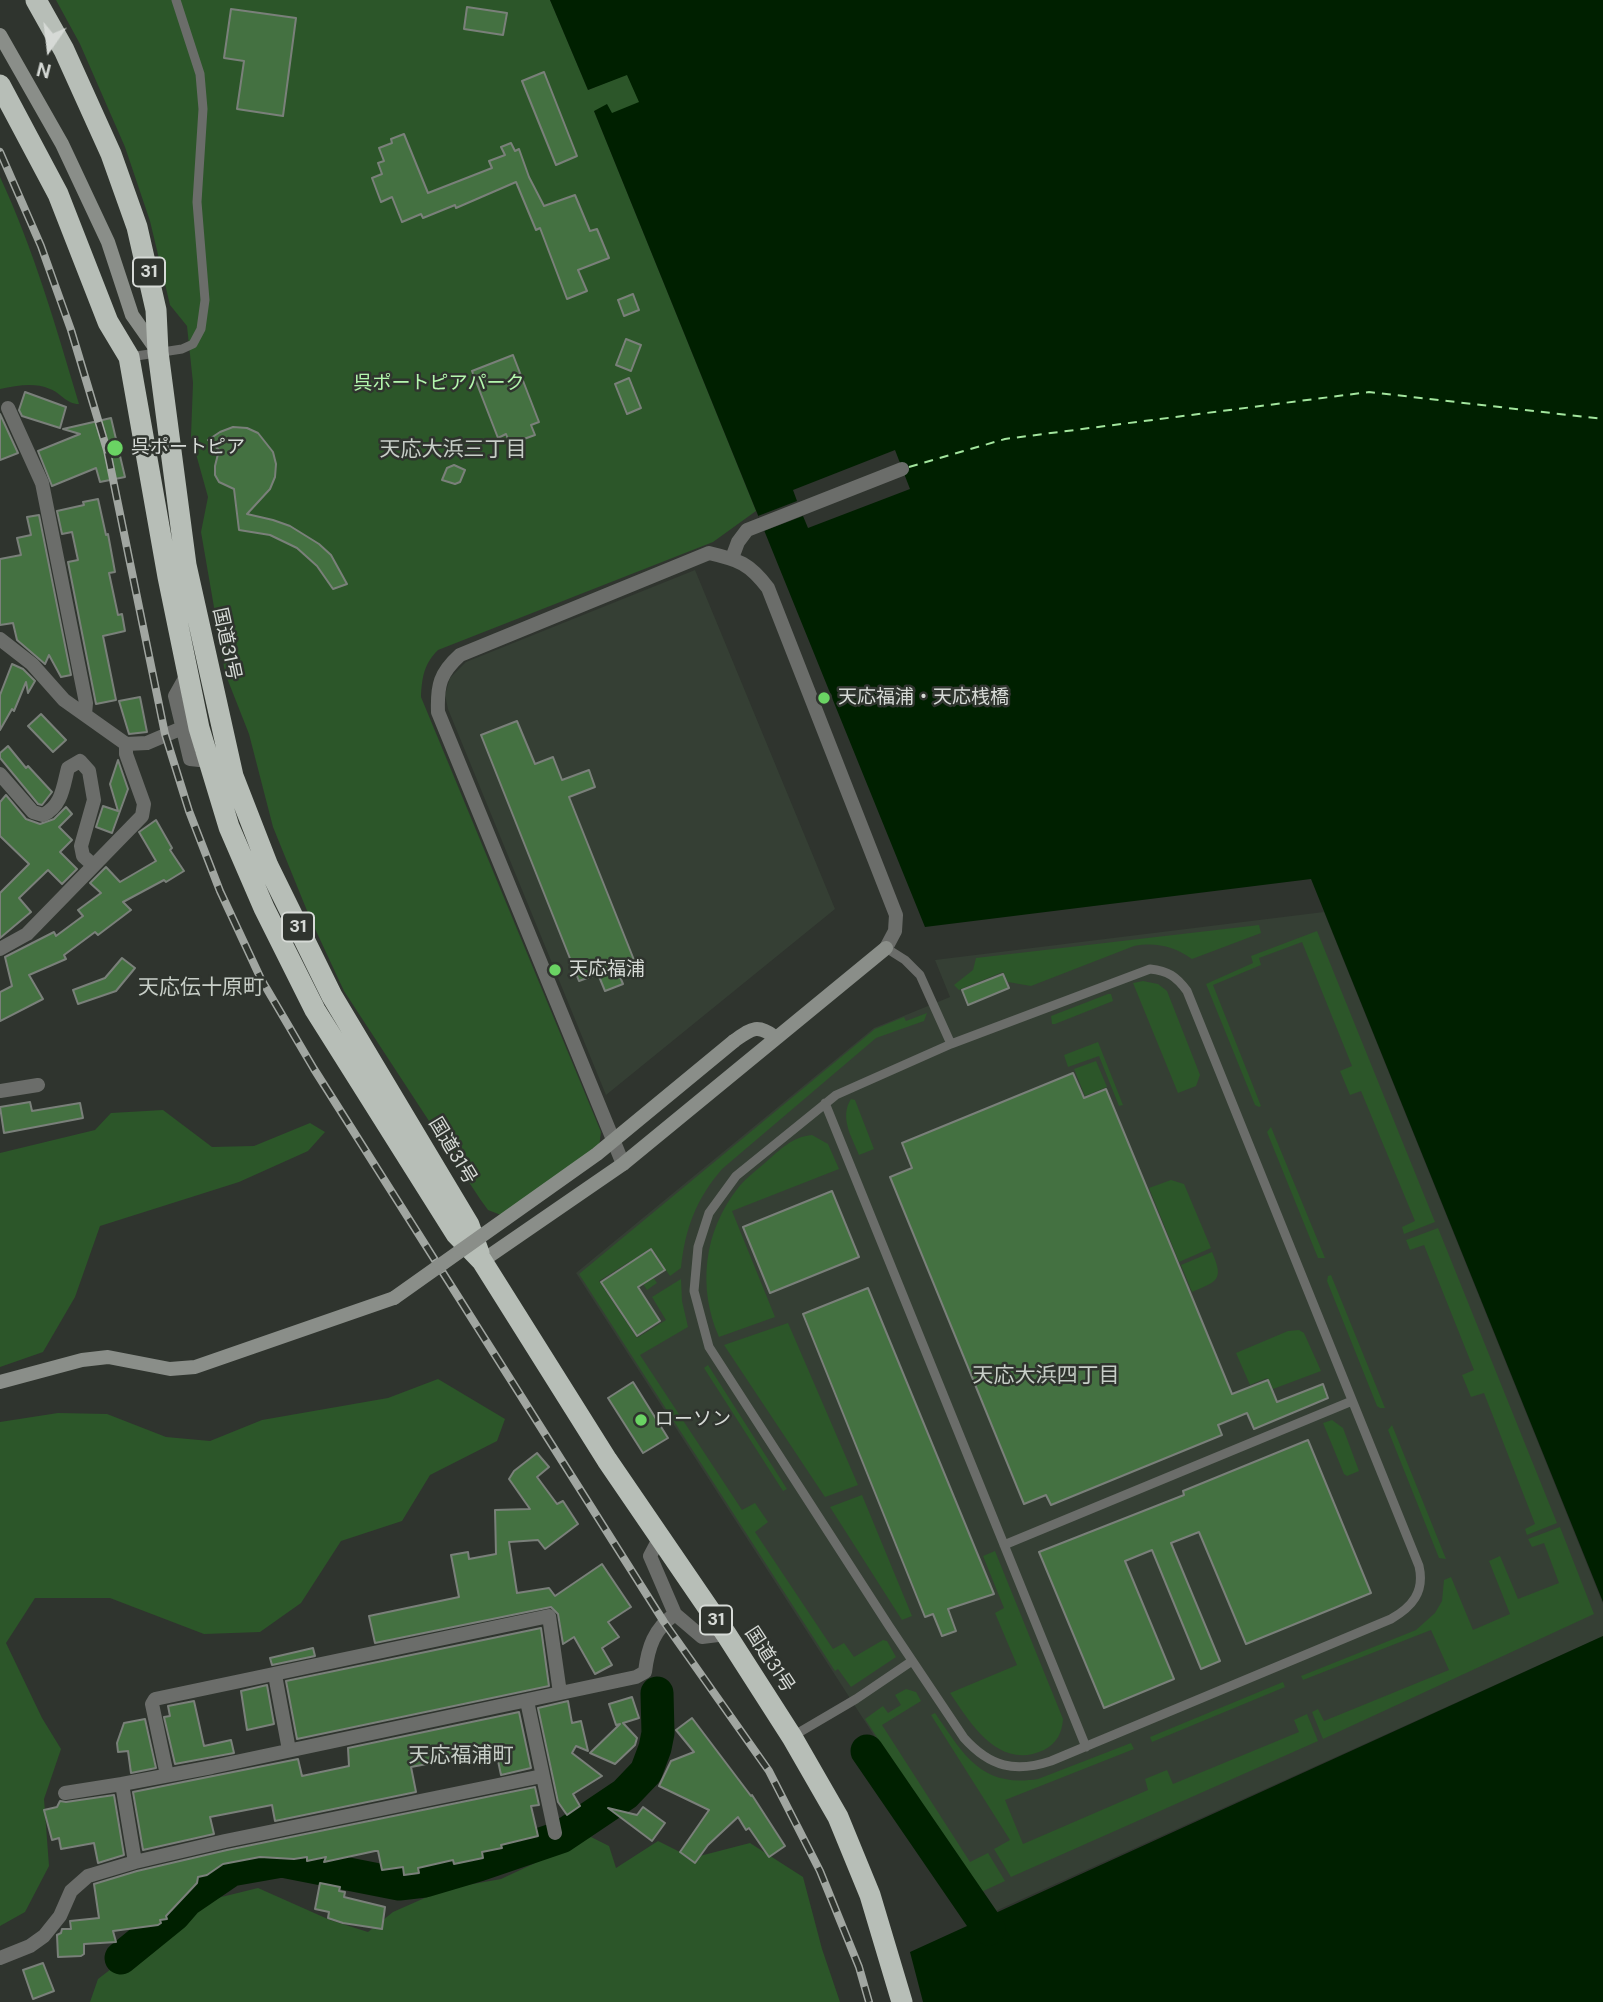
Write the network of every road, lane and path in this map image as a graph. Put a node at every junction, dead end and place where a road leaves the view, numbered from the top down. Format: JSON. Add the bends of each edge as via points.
{"nodes":[{"id":1,"x":36,"y":0,"type":"edge"},
{"id":2,"x":176,"y":0,"type":"edge"},
{"id":3,"x":0,"y":35,"type":"edge"},
{"id":4,"x":0,"y":85,"type":"edge"},
{"id":5,"x":132,"y":315,"type":"junction"},
{"id":6,"x":158,"y":352,"type":"junction"},
{"id":7,"x":130,"y":357,"type":"junction"},
{"id":8,"x":8,"y":408,"type":"dead end"},
{"id":9,"x":902,"y":469,"type":"dead end"},
{"id":10,"x":732,"y":558,"type":"junction"},
{"id":11,"x":0,"y":639,"type":"edge"},
{"id":12,"x":188,"y":673,"type":"junction"},
{"id":13,"x":85,"y":714,"type":"junction"},
{"id":14,"x":182,"y":728,"type":"junction"},
{"id":15,"x":126,"y":744,"type":"junction"},
{"id":16,"x":209,"y":761,"type":"junction"},
{"id":17,"x":0,"y":774,"type":"edge"},
{"id":18,"x":93,"y":865,"type":"junction"},
{"id":19,"x":886,"y":948,"type":"junction"},
{"id":20,"x":0,"y":949,"type":"edge"},
{"id":21,"x":775,"y":1037,"type":"junction"},
{"id":22,"x":951,"y":1044,"type":"junction"},
{"id":23,"x":38,"y":1085,"type":"dead end"},
{"id":24,"x":0,"y":1091,"type":"edge"},
{"id":25,"x":825,"y":1103,"type":"junction"},
{"id":26,"x":623,"y":1164,"type":"junction"},
{"id":27,"x":482,"y":1261,"type":"junction"},
{"id":28,"x":0,"y":1382,"type":"edge"},
{"id":29,"x":1352,"y":1401,"type":"junction"},
{"id":30,"x":659,"y":1539,"type":"junction"},
{"id":31,"x":1004,"y":1545,"type":"junction"},
{"id":32,"x":675,"y":1614,"type":"junction"},
{"id":33,"x":726,"y":1634,"type":"junction"},
{"id":34,"x":912,"y":1661,"type":"junction"},
{"id":35,"x":275,"y":1675,"type":"junction"},
{"id":36,"x":560,"y":1693,"type":"junction"},
{"id":37,"x":527,"y":1701,"type":"junction"},
{"id":38,"x":792,"y":1737,"type":"junction"},
{"id":39,"x":1086,"y":1746,"type":"junction"},
{"id":40,"x":289,"y":1750,"type":"junction"},
{"id":41,"x":167,"y":1775,"type":"junction"},
{"id":42,"x":542,"y":1776,"type":"junction"},
{"id":43,"x":122,"y":1784,"type":"junction"},
{"id":44,"x":65,"y":1793,"type":"dead end"},
{"id":45,"x":555,"y":1833,"type":"dead end"},
{"id":46,"x":135,"y":1862,"type":"junction"},
{"id":47,"x":0,"y":1958,"type":"edge"},
{"id":48,"x":902,"y":2002,"type":"edge"}],
"edges":[{"from":1,"to":6,"type":"highway","name":"国道31号","number":"31","via":[[70,62],[138,227],[156,310]]},
{"from":2,"to":6,"type":"lane","via":[[200,74],[203,109],[197,202],[205,300],[201,329],[193,344]]},
{"from":3,"to":5,"type":"street","via":[[62,144],[108,242]]},
{"from":4,"to":7,"type":"highway","name":"国道31号","number":"31","via":[[58,194],[108,322]]},
{"from":5,"to":6,"type":"street"},
{"from":5,"to":7,"type":"street"},
{"from":6,"to":7,"type":"lane"},
{"from":6,"to":27,"type":"highway","name":"国道31号","number":"31","via":[[186,565],[233,776],[268,866],[332,996],[469,1225]]},
{"from":7,"to":12,"type":"highway","name":"国道31号","number":"31"},
{"from":8,"to":13,"type":"street","via":[[42,483]]},
{"from":9,"to":10,"type":"street","via":[[747,530]]},
{"from":10,"to":19,"type":"street","via":[[754,570],[768,588],[896,915]]},
{"from":10,"to":26,"type":"street","via":[[709,553],[460,655],[445,669],[437,692],[438,712]]},
{"from":11,"to":13,"type":"street"},
{"from":12,"to":14,"type":"street","via":[[174,696]]},
{"from":12,"to":16,"type":"highway","name":"国道31号","number":"31"},
{"from":13,"to":15,"type":"street"},
{"from":14,"to":15,"type":"street","via":[[147,743]]},
{"from":14,"to":16,"type":"street","via":[[190,759]]},
{"from":15,"to":18,"type":"street","via":[[144,804],[142,816]]},
{"from":16,"to":27,"type":"highway","name":"国道31号","number":"31","via":[[234,838],[314,1010],[456,1234]]},
{"from":17,"to":18,"type":"street","via":[[33,812],[43,815],[60,800],[68,768],[80,761],[89,771],[94,800],[81,846],[83,856]]},
{"from":18,"to":20,"type":"street","via":[[27,934]]},
{"from":19,"to":21,"type":"street"},
{"from":19,"to":22,"type":"lane","via":[[920,975]]},
{"from":21,"to":26,"type":"street"},
{"from":21,"to":28,"type":"street","bridge":true,"via":[[764,1029],[751,1029],[597,1154],[394,1298],[195,1367],[170,1369],[108,1357]]},
{"from":22,"to":25,"type":"lane"},
{"from":22,"to":29,"type":"lane","via":[[1138,972],[1166,971],[1178,978]]},
{"from":23,"to":24,"type":"street"},
{"from":25,"to":31,"type":"lane"},
{"from":25,"to":34,"type":"lane","via":[[736,1176],[721,1194],[698,1247],[694,1291],[709,1347]]},
{"from":26,"to":27,"type":"street"},
{"from":27,"to":30,"type":"highway","name":"国道31号","number":"31"},
{"from":29,"to":31,"type":"lane"},
{"from":29,"to":39,"type":"lane","via":[[1419,1566],[1420,1590],[1413,1604],[1391,1619]]},
{"from":30,"to":32,"type":"street","via":[[650,1556]]},
{"from":30,"to":33,"type":"highway","name":"国道31号","number":"31"},
{"from":31,"to":39,"type":"lane"},
{"from":32,"to":33,"type":"street","via":[[702,1637]]},
{"from":32,"to":36,"type":"street","via":[[652,1640],[645,1672]]},
{"from":33,"to":38,"type":"highway","name":"国道31号","number":"31"},
{"from":34,"to":38,"type":"lane"},
{"from":34,"to":39,"type":"lane","via":[[964,1738],[987,1758],[1016,1768],[1033,1767]]},
{"from":35,"to":36,"type":"street","via":[[549,1616]]},
{"from":35,"to":40,"type":"street"},
{"from":35,"to":41,"type":"street","via":[[155,1699],[152,1704]]},
{"from":36,"to":37,"type":"street"},
{"from":37,"to":40,"type":"street"},
{"from":37,"to":42,"type":"street"},
{"from":38,"to":48,"type":"highway","name":"国道31号","number":"31","via":[[838,1817],[870,1895]]},
{"from":40,"to":41,"type":"street"},
{"from":41,"to":43,"type":"street"},
{"from":42,"to":45,"type":"street"},
{"from":42,"to":46,"type":"street"},
{"from":43,"to":44,"type":"street"},
{"from":43,"to":46,"type":"street"},
{"from":46,"to":47,"type":"street","via":[[88,1876],[71,1891],[44,1936]]}]}
